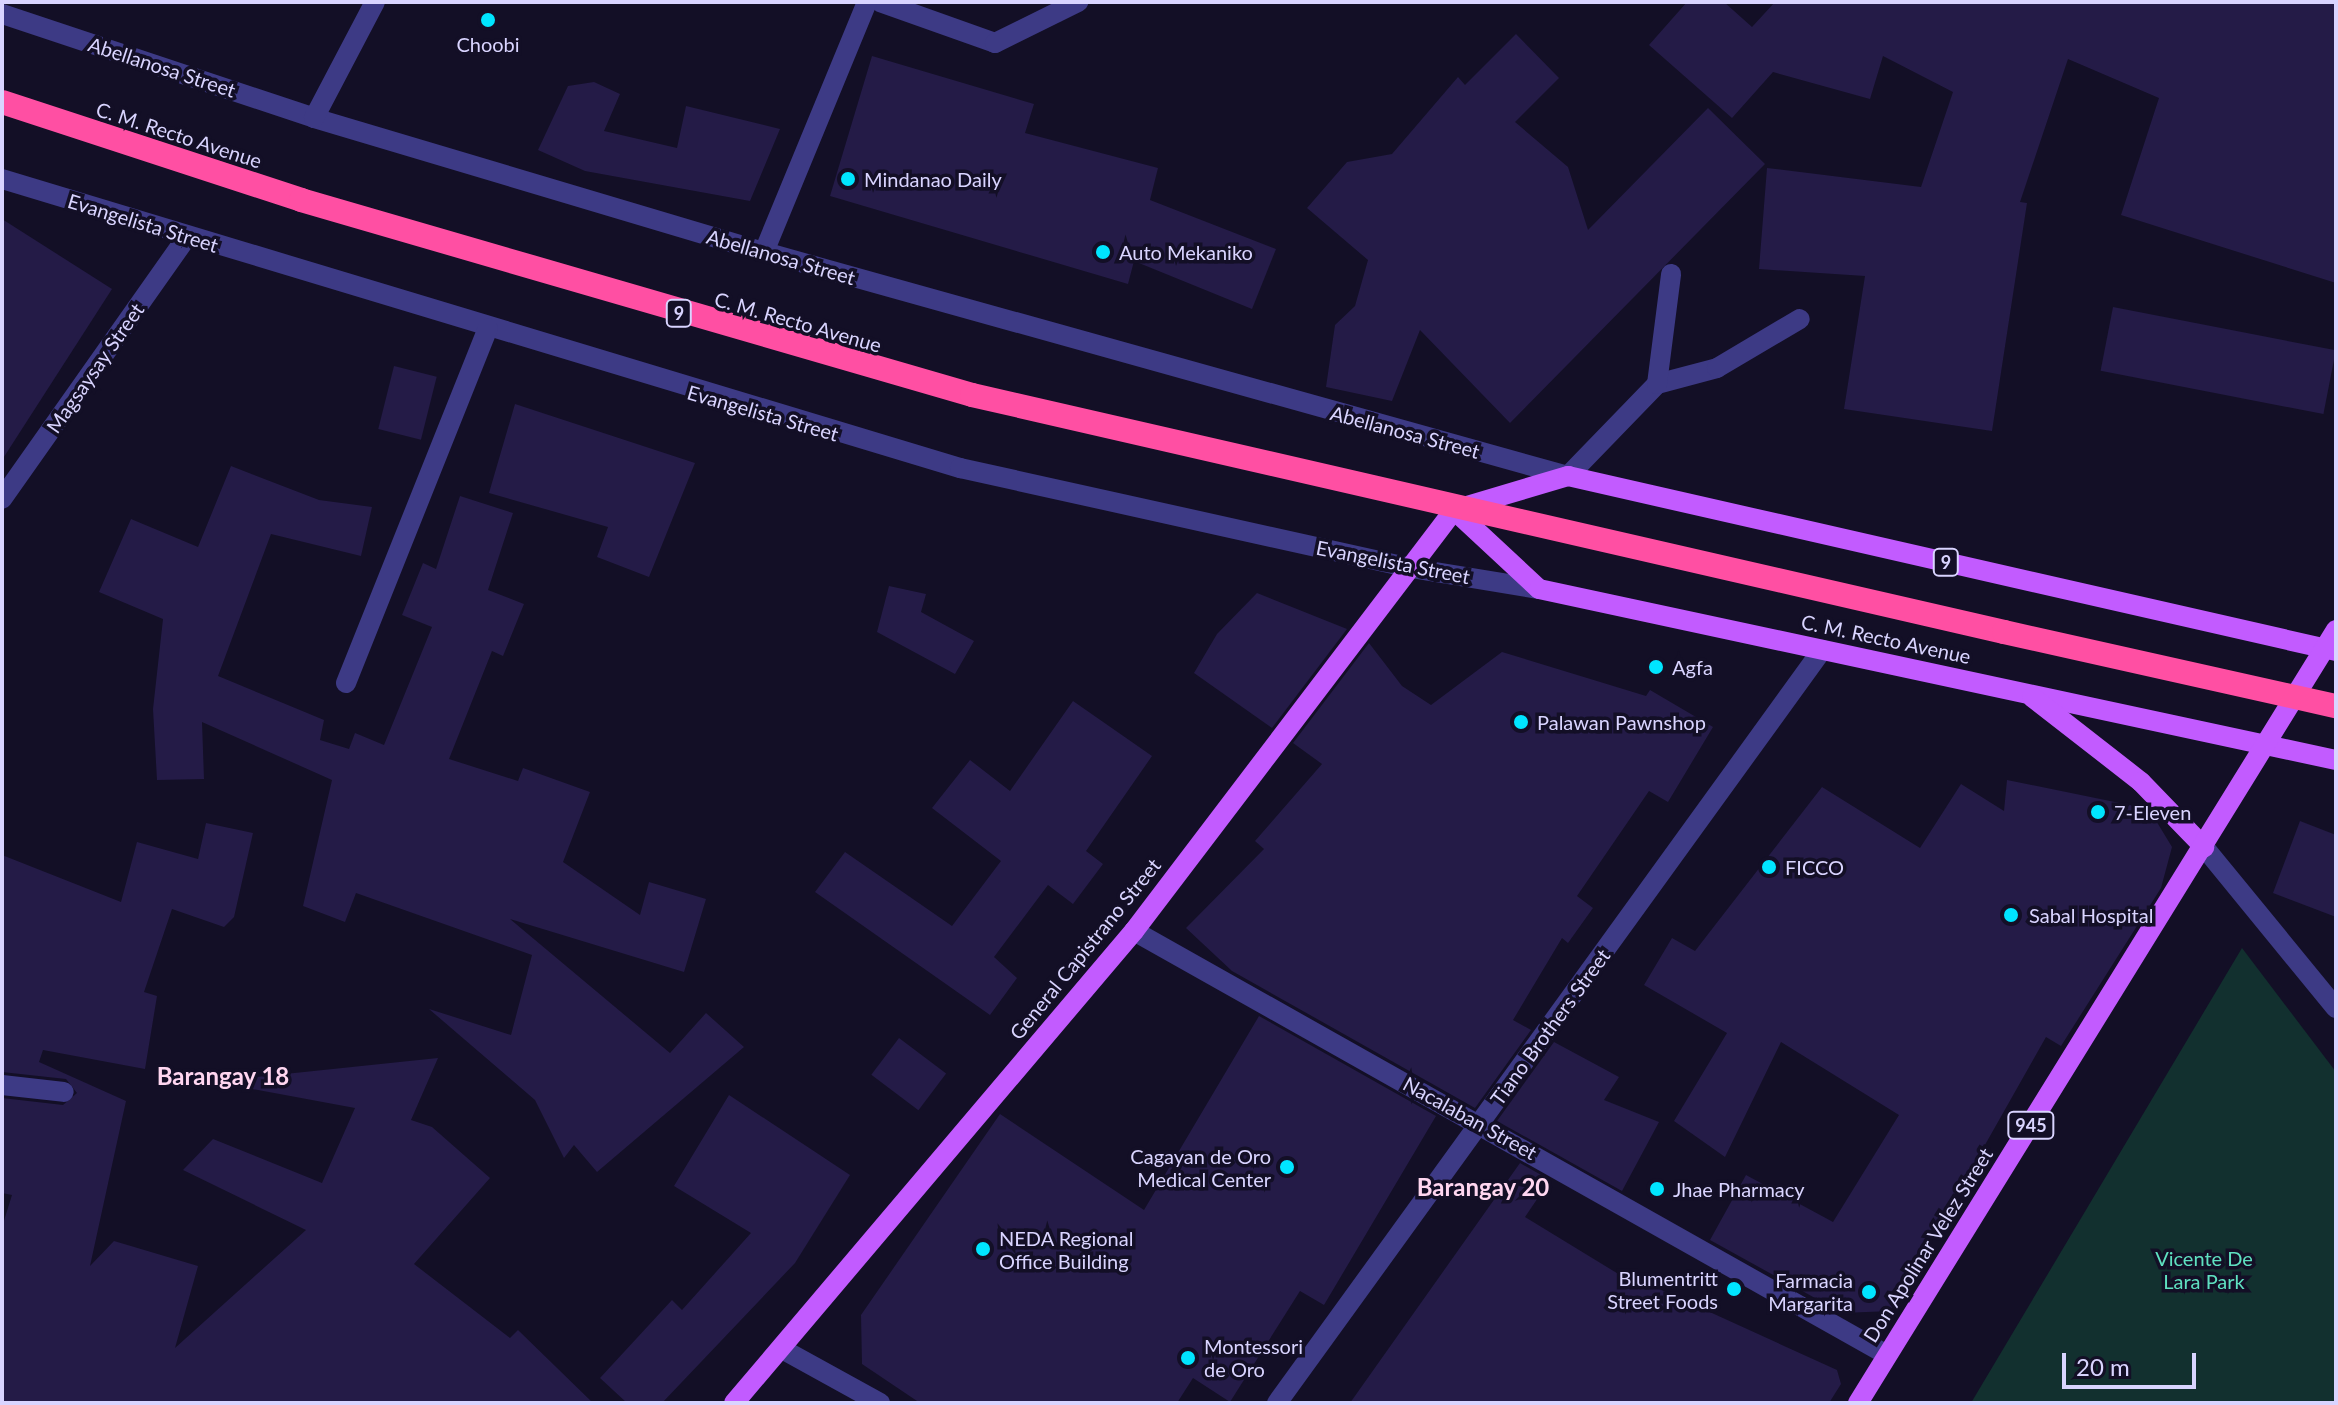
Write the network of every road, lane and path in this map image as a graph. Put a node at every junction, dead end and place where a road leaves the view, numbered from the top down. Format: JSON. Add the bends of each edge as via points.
{"nodes":[{"id":1,"x":375,"y":2,"type":"edge"},
{"id":2,"x":867,"y":2,"type":"edge"},
{"id":3,"x":880,"y":2,"type":"edge"},
{"id":4,"x":1078,"y":2,"type":"edge"},
{"id":5,"x":2,"y":14,"type":"edge"},
{"id":6,"x":2,"y":102,"type":"edge"},
{"id":7,"x":314,"y":118,"type":"junction"},
{"id":8,"x":2,"y":179,"type":"edge"},
{"id":9,"x":187,"y":237,"type":"junction"},
{"id":10,"x":764,"y":252,"type":"junction"},
{"id":11,"x":1671,"y":274,"type":"dead end"},
{"id":12,"x":1800,"y":319,"type":"dead end"},
{"id":13,"x":488,"y":328,"type":"junction"},
{"id":14,"x":1657,"y":384,"type":"junction"},
{"id":15,"x":1568,"y":476,"type":"junction"},
{"id":16,"x":2,"y":499,"type":"edge"},
{"id":17,"x":1454,"y":510,"type":"junction"},
{"id":18,"x":1411,"y":568,"type":"junction"},
{"id":19,"x":1539,"y":589,"type":"junction"},
{"id":20,"x":2336,"y":630,"type":"edge"},
{"id":21,"x":1822,"y":650,"type":"junction"},
{"id":22,"x":2330,"y":650,"type":"edge"},
{"id":23,"x":346,"y":683,"type":"dead end"},
{"id":24,"x":2027,"y":693,"type":"junction"},
{"id":25,"x":2336,"y":706,"type":"edge"},
{"id":26,"x":2266,"y":745,"type":"junction"},
{"id":27,"x":2336,"y":760,"type":"edge"},
{"id":28,"x":2204,"y":847,"type":"junction"},
{"id":29,"x":1134,"y":931,"type":"junction"},
{"id":30,"x":2336,"y":1008,"type":"edge"},
{"id":31,"x":2,"y":1085,"type":"edge"},
{"id":32,"x":64,"y":1092,"type":"dead end"},
{"id":33,"x":1479,"y":1123,"type":"junction"},
{"id":34,"x":782,"y":1349,"type":"junction"},
{"id":35,"x":1887,"y":1355,"type":"junction"},
{"id":36,"x":734,"y":1403,"type":"edge"},
{"id":37,"x":880,"y":1403,"type":"edge"},
{"id":38,"x":1277,"y":1403,"type":"edge"},
{"id":39,"x":1858,"y":1403,"type":"edge"}],
"edges":[{"from":1,"to":7,"type":"street"},
{"from":2,"to":10,"type":"street"},
{"from":3,"to":4,"type":"street","via":[[995,43]]},
{"from":5,"to":7,"type":"street","name":"Abellanosa Street"},
{"from":6,"to":17,"type":"highway","name":"C. M. Recto Avenue","number":"9","via":[[720,325],[972,395]]},
{"from":7,"to":10,"type":"street","name":"Abellanosa Street"},
{"from":8,"to":9,"type":"street","name":"Evangelista Street"},
{"from":9,"to":13,"type":"street","name":"Evangelista Street"},
{"from":9,"to":16,"type":"street","name":"Magsaysay Street"},
{"from":10,"to":15,"type":"street","name":"Abellanosa Street"},
{"from":11,"to":14,"type":"street"},
{"from":12,"to":14,"type":"street","via":[[1717,368]]},
{"from":13,"to":18,"type":"street","name":"Evangelista Street","via":[[946,464]]},
{"from":13,"to":23,"type":"street"},
{"from":14,"to":15,"type":"street"},
{"from":15,"to":17,"type":"main road","number":"9"},
{"from":15,"to":22,"type":"main road","number":"9"},
{"from":17,"to":18,"type":"main road","name":"General Capistrano Street"},
{"from":17,"to":19,"type":"main road","name":"C. M. Recto Avenue","number":"9"},
{"from":17,"to":25,"type":"highway","name":"C. M. Recto Avenue","number":"9","bridge":true},
{"from":18,"to":19,"type":"street","name":"Evangelista Street"},
{"from":18,"to":29,"type":"main road","name":"General Capistrano Street"},
{"from":19,"to":21,"type":"main road","name":"C. M. Recto Avenue"},
{"from":20,"to":22,"type":"main road","name":"Don Apolinar Velez Street"},
{"from":21,"to":24,"type":"main road","name":"C. M. Recto Avenue"},
{"from":21,"to":33,"type":"street","name":"Tiano Brothers Street"},
{"from":22,"to":26,"type":"main road","name":"Don Apolinar Velez Street"},
{"from":24,"to":26,"type":"main road","name":"C. M. Recto Avenue"},
{"from":24,"to":28,"type":"main road","via":[[2141,782]]},
{"from":26,"to":27,"type":"main road","name":"C. M. Recto Avenue"},
{"from":26,"to":28,"type":"main road","name":"Don Apolinar Velez Street","number":"945"},
{"from":28,"to":30,"type":"street"},
{"from":28,"to":35,"type":"main road","name":"Don Apolinar Velez Street","number":"945"},
{"from":29,"to":33,"type":"street","name":"Nacalaban Street"},
{"from":29,"to":34,"type":"main road","name":"General Capistrano Street"},
{"from":31,"to":32,"type":"street"},
{"from":33,"to":35,"type":"street","name":"Nacalaban Street"},
{"from":33,"to":38,"type":"street","name":"Tiano Brothers Street"},
{"from":34,"to":36,"type":"main road","name":"General Capistrano Street"},
{"from":34,"to":37,"type":"street"},
{"from":35,"to":39,"type":"main road","name":"Don Apolinar Velez Street","number":"945"}]}
